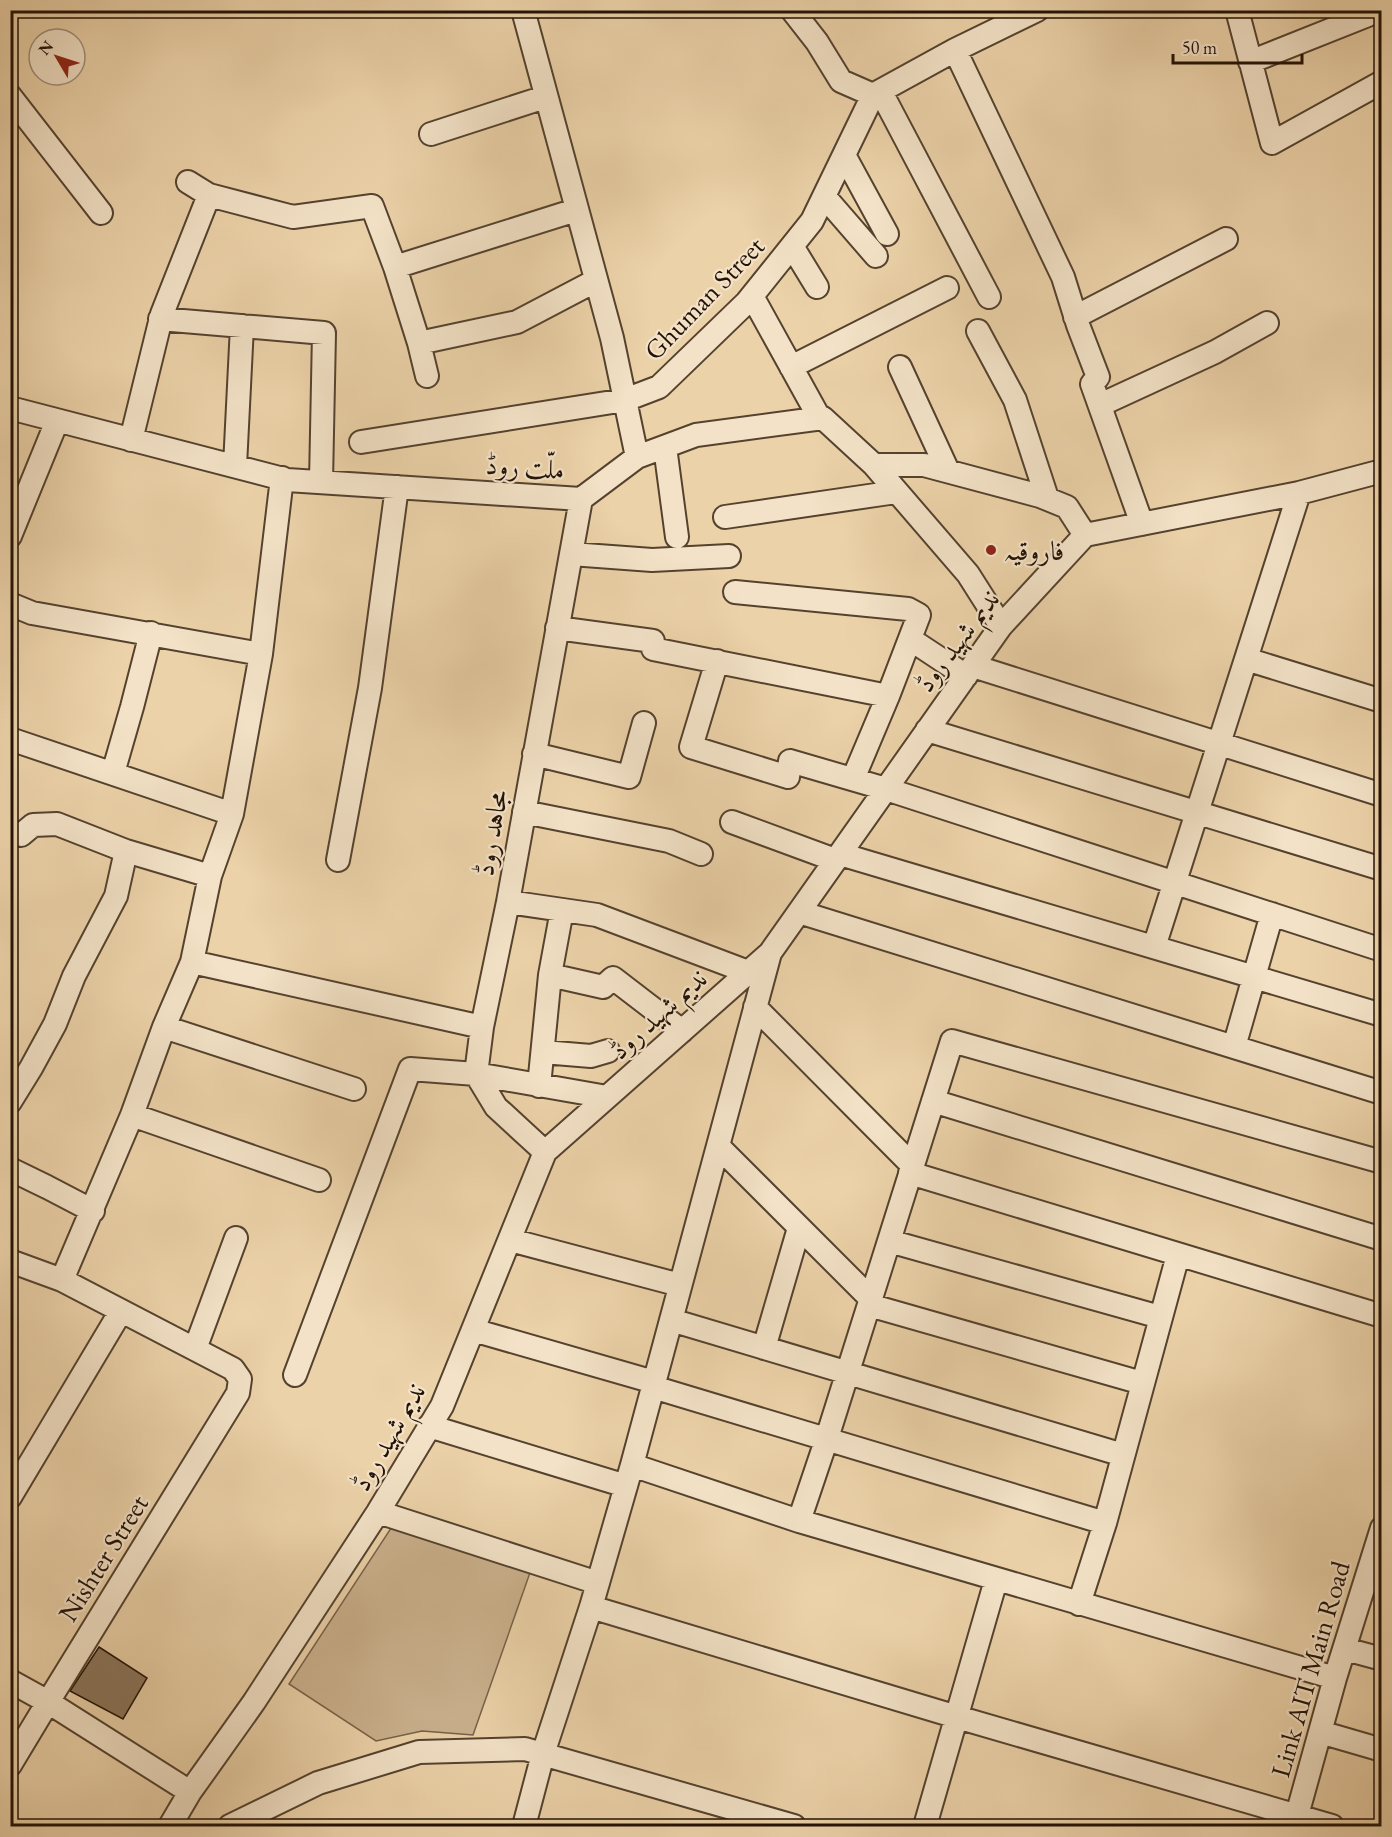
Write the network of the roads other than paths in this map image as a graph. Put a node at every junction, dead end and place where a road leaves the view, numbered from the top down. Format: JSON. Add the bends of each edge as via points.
{"nodes":[{"id":1,"x":523,"y":10,"type":"edge"},
{"id":2,"x":792,"y":10,"type":"edge"},
{"id":3,"x":1037,"y":10,"type":"edge"},
{"id":4,"x":1237,"y":10,"type":"edge"},
{"id":5,"x":1368,"y":15,"type":"dead end"},
{"id":6,"x":955,"y":50,"type":"junction"},
{"id":7,"x":1250,"y":62,"type":"junction"},
{"id":8,"x":1382,"y":82,"type":"edge"},
{"id":9,"x":877,"y":93,"type":"junction"},
{"id":10,"x":10,"y":96,"type":"edge"},
{"id":11,"x":545,"y":98,"type":"junction"},
{"id":12,"x":431,"y":134,"type":"dead end"},
{"id":13,"x":844,"y":154,"type":"junction"},
{"id":14,"x":189,"y":182,"type":"dead end"},
{"id":15,"x":210,"y":195,"type":"junction"},
{"id":16,"x":824,"y":196,"type":"junction"},
{"id":17,"x":576,"y":210,"type":"junction"},
{"id":18,"x":101,"y":213,"type":"dead end"},
{"id":19,"x":887,"y":234,"type":"dead end"},
{"id":20,"x":1226,"y":239,"type":"dead end"},
{"id":21,"x":792,"y":246,"type":"junction"},
{"id":22,"x":876,"y":256,"type":"dead end"},
{"id":23,"x":396,"y":267,"type":"junction"},
{"id":24,"x":596,"y":280,"type":"junction"},
{"id":25,"x":817,"y":287,"type":"dead end"},
{"id":26,"x":947,"y":288,"type":"dead end"},
{"id":27,"x":752,"y":296,"type":"junction"},
{"id":28,"x":989,"y":297,"type":"dead end"},
{"id":29,"x":1076,"y":317,"type":"junction"},
{"id":30,"x":160,"y":318,"type":"junction"},
{"id":31,"x":1267,"y":323,"type":"dead end"},
{"id":32,"x":242,"y":326,"type":"junction"},
{"id":33,"x":978,"y":331,"type":"dead end"},
{"id":34,"x":419,"y":343,"type":"junction"},
{"id":35,"x":791,"y":367,"type":"junction"},
{"id":36,"x":900,"y":368,"type":"dead end"},
{"id":37,"x":427,"y":376,"type":"dead end"},
{"id":38,"x":625,"y":400,"type":"junction"},
{"id":39,"x":1100,"y":405,"type":"junction"},
{"id":40,"x":10,"y":408,"type":"edge"},
{"id":41,"x":820,"y":419,"type":"junction"},
{"id":42,"x":57,"y":421,"type":"junction"},
{"id":43,"x":131,"y":440,"type":"junction"},
{"id":44,"x":361,"y":442,"type":"dead end"},
{"id":45,"x":665,"y":447,"type":"junction"},
{"id":46,"x":637,"y":457,"type":"junction"},
{"id":47,"x":873,"y":465,"type":"junction"},
{"id":48,"x":235,"y":466,"type":"junction"},
{"id":49,"x":948,"y":471,"type":"junction"},
{"id":50,"x":1382,"y":471,"type":"edge"},
{"id":51,"x":282,"y":478,"type":"junction"},
{"id":52,"x":321,"y":482,"type":"junction"},
{"id":53,"x":397,"y":487,"type":"junction"},
{"id":54,"x":896,"y":492,"type":"junction"},
{"id":55,"x":1299,"y":493,"type":"junction"},
{"id":56,"x":1047,"y":498,"type":"junction"},
{"id":57,"x":581,"y":499,"type":"junction"},
{"id":58,"x":725,"y":517,"type":"dead end"},
{"id":59,"x":1142,"y":524,"type":"junction"},
{"id":60,"x":1085,"y":535,"type":"junction"},
{"id":61,"x":10,"y":536,"type":"edge"},
{"id":62,"x":677,"y":537,"type":"dead end"},
{"id":63,"x":571,"y":554,"type":"junction"},
{"id":64,"x":729,"y":556,"type":"dead end"},
{"id":65,"x":735,"y":592,"type":"dead end"},
{"id":66,"x":10,"y":604,"type":"edge"},
{"id":67,"x":1001,"y":626,"type":"junction"},
{"id":68,"x":557,"y":628,"type":"junction"},
{"id":69,"x":151,"y":633,"type":"junction"},
{"id":70,"x":910,"y":639,"type":"junction"},
{"id":71,"x":261,"y":654,"type":"junction"},
{"id":72,"x":1246,"y":659,"type":"junction"},
{"id":73,"x":717,"y":662,"type":"junction"},
{"id":74,"x":969,"y":671,"type":"junction"},
{"id":75,"x":888,"y":696,"type":"junction"},
{"id":76,"x":1382,"y":701,"type":"edge"},
{"id":77,"x":644,"y":723,"type":"dead end"},
{"id":78,"x":927,"y":730,"type":"junction"},
{"id":79,"x":10,"y":739,"type":"edge"},
{"id":80,"x":1219,"y":743,"type":"junction"},
{"id":81,"x":534,"y":754,"type":"junction"},
{"id":82,"x":112,"y":773,"type":"junction"},
{"id":83,"x":853,"y":779,"type":"junction"},
{"id":84,"x":886,"y":789,"type":"junction"},
{"id":85,"x":1382,"y":795,"type":"edge"},
{"id":86,"x":524,"y":812,"type":"junction"},
{"id":87,"x":1197,"y":812,"type":"junction"},
{"id":88,"x":232,"y":814,"type":"junction"},
{"id":89,"x":732,"y":822,"type":"dead end"},
{"id":90,"x":10,"y":832,"type":"edge"},
{"id":91,"x":126,"y":851,"type":"junction"},
{"id":92,"x":701,"y":854,"type":"dead end"},
{"id":93,"x":838,"y":857,"type":"junction"},
{"id":94,"x":338,"y":860,"type":"dead end"},
{"id":95,"x":1382,"y":869,"type":"edge"},
{"id":96,"x":210,"y":876,"type":"junction"},
{"id":97,"x":1174,"y":882,"type":"junction"},
{"id":98,"x":508,"y":902,"type":"junction"},
{"id":99,"x":562,"y":910,"type":"junction"},
{"id":100,"x":799,"y":912,"type":"junction"},
{"id":101,"x":1272,"y":914,"type":"junction"},
{"id":102,"x":1154,"y":947,"type":"junction"},
{"id":103,"x":1382,"y":950,"type":"edge"},
{"id":104,"x":770,"y":953,"type":"junction"},
{"id":105,"x":192,"y":962,"type":"junction"},
{"id":106,"x":748,"y":972,"type":"junction"},
{"id":107,"x":550,"y":975,"type":"junction"},
{"id":108,"x":1254,"y":976,"type":"junction"},
{"id":109,"x":755,"y":1007,"type":"junction"},
{"id":110,"x":1382,"y":1015,"type":"edge"},
{"id":111,"x":164,"y":1027,"type":"junction"},
{"id":112,"x":482,"y":1027,"type":"junction"},
{"id":113,"x":682,"y":1031,"type":"junction"},
{"id":114,"x":1234,"y":1047,"type":"junction"},
{"id":115,"x":608,"y":1051,"type":"dead end"},
{"id":116,"x":543,"y":1052,"type":"junction"},
{"id":117,"x":476,"y":1074,"type":"junction"},
{"id":118,"x":539,"y":1086,"type":"junction"},
{"id":119,"x":354,"y":1089,"type":"dead end"},
{"id":120,"x":1382,"y":1093,"type":"edge"},
{"id":121,"x":607,"y":1097,"type":"junction"},
{"id":122,"x":933,"y":1101,"type":"junction"},
{"id":123,"x":10,"y":1102,"type":"edge"},
{"id":124,"x":132,"y":1115,"type":"junction"},
{"id":125,"x":718,"y":1146,"type":"junction"},
{"id":126,"x":545,"y":1152,"type":"junction"},
{"id":127,"x":1382,"y":1162,"type":"edge"},
{"id":128,"x":10,"y":1169,"type":"edge"},
{"id":129,"x":912,"y":1169,"type":"junction"},
{"id":130,"x":319,"y":1180,"type":"dead end"},
{"id":131,"x":93,"y":1211,"type":"junction"},
{"id":132,"x":800,"y":1228,"type":"junction"},
{"id":133,"x":236,"y":1238,"type":"dead end"},
{"id":134,"x":1382,"y":1239,"type":"edge"},
{"id":135,"x":510,"y":1240,"type":"junction"},
{"id":136,"x":889,"y":1241,"type":"junction"},
{"id":137,"x":1178,"y":1255,"type":"junction"},
{"id":138,"x":10,"y":1261,"type":"edge"},
{"id":139,"x":63,"y":1280,"type":"junction"},
{"id":140,"x":680,"y":1285,"type":"junction"},
{"id":141,"x":870,"y":1302,"type":"junction"},
{"id":142,"x":121,"y":1311,"type":"junction"},
{"id":143,"x":1382,"y":1316,"type":"edge"},
{"id":144,"x":1160,"y":1317,"type":"junction"},
{"id":145,"x":671,"y":1320,"type":"junction"},
{"id":146,"x":472,"y":1330,"type":"junction"},
{"id":147,"x":764,"y":1348,"type":"junction"},
{"id":148,"x":195,"y":1349,"type":"junction"},
{"id":149,"x":847,"y":1373,"type":"junction"},
{"id":150,"x":295,"y":1375,"type":"dead end"},
{"id":151,"x":1142,"y":1383,"type":"junction"},
{"id":152,"x":654,"y":1384,"type":"junction"},
{"id":153,"x":429,"y":1426,"type":"junction"},
{"id":154,"x":827,"y":1438,"type":"junction"},
{"id":155,"x":1123,"y":1455,"type":"junction"},
{"id":156,"x":19,"y":1464,"type":"edge"},
{"id":157,"x":629,"y":1476,"type":"junction"},
{"id":158,"x":10,"y":1497,"type":"edge"},
{"id":159,"x":378,"y":1512,"type":"junction"},
{"id":160,"x":799,"y":1521,"type":"junction"},
{"id":161,"x":1105,"y":1523,"type":"junction"},
{"id":162,"x":1382,"y":1528,"type":"edge"},
{"id":163,"x":1377,"y":1563,"type":"edge"},
{"id":164,"x":996,"y":1580,"type":"junction"},
{"id":165,"x":598,"y":1584,"type":"junction"},
{"id":166,"x":1079,"y":1604,"type":"junction"},
{"id":167,"x":591,"y":1607,"type":"junction"},
{"id":168,"x":1345,"y":1649,"type":"junction"},
{"id":169,"x":1382,"y":1659,"type":"edge"},
{"id":170,"x":1335,"y":1678,"type":"junction"},
{"id":171,"x":10,"y":1681,"type":"edge"},
{"id":172,"x":48,"y":1702,"type":"junction"},
{"id":173,"x":957,"y":1717,"type":"junction"},
{"id":174,"x":1320,"y":1732,"type":"junction"},
{"id":175,"x":1382,"y":1750,"type":"edge"},
{"id":176,"x":543,"y":1754,"type":"junction"},
{"id":177,"x":10,"y":1766,"type":"edge"},
{"id":178,"x":190,"y":1792,"type":"junction"},
{"id":179,"x":1296,"y":1822,"type":"edge"},
{"id":180,"x":170,"y":1827,"type":"edge"},
{"id":181,"x":230,"y":1827,"type":"edge"},
{"id":182,"x":524,"y":1827,"type":"edge"},
{"id":183,"x":794,"y":1827,"type":"edge"},
{"id":184,"x":926,"y":1827,"type":"edge"},
{"id":185,"x":1332,"y":1827,"type":"edge"}],
"edges":[{"from":1,"to":11,"type":"street"},
{"from":2,"to":9,"type":"street","via":[[841,81]]},
{"from":3,"to":6,"type":"street"},
{"from":4,"to":7,"type":"street"},
{"from":5,"to":7,"type":"street"},
{"from":6,"to":9,"type":"street"},
{"from":6,"to":29,"type":"street","via":[[1063,277]]},
{"from":7,"to":8,"type":"street","via":[[1272,143]]},
{"from":9,"to":13,"type":"street","name":"Ghuman Street"},
{"from":9,"to":28,"type":"street"},
{"from":10,"to":18,"type":"street"},
{"from":11,"to":12,"type":"street"},
{"from":11,"to":17,"type":"street"},
{"from":13,"to":16,"type":"street","name":"Ghuman Street"},
{"from":13,"to":19,"type":"street"},
{"from":14,"to":15,"type":"street"},
{"from":15,"to":23,"type":"street","via":[[293,217],[372,206]]},
{"from":15,"to":30,"type":"street"},
{"from":16,"to":21,"type":"street","name":"Ghuman Street","via":[[812,221]]},
{"from":16,"to":22,"type":"street"},
{"from":17,"to":23,"type":"street"},
{"from":17,"to":24,"type":"street"},
{"from":20,"to":29,"type":"street"},
{"from":21,"to":25,"type":"street"},
{"from":21,"to":27,"type":"street","name":"Ghuman Street"},
{"from":23,"to":34,"type":"street"},
{"from":24,"to":34,"type":"street","via":[[517,322]]},
{"from":24,"to":38,"type":"street"},
{"from":26,"to":35,"type":"street"},
{"from":27,"to":35,"type":"street"},
{"from":27,"to":38,"type":"street","name":"Ghuman Street","via":[[658,387]]},
{"from":29,"to":39,"type":"street","via":[[1098,377],[1092,384]]},
{"from":30,"to":32,"type":"street"},
{"from":30,"to":43,"type":"street"},
{"from":31,"to":39,"type":"street","via":[[1215,352]]},
{"from":32,"to":48,"type":"street"},
{"from":32,"to":52,"type":"street","via":[[324,333]]},
{"from":33,"to":56,"type":"street","via":[[1015,400]]},
{"from":34,"to":37,"type":"street"},
{"from":35,"to":41,"type":"street"},
{"from":36,"to":49,"type":"street"},
{"from":38,"to":44,"type":"street","name":"Ghuman Street"},
{"from":38,"to":46,"type":"street"},
{"from":39,"to":59,"type":"street"},
{"from":40,"to":42,"type":"street","name":"ملّت روڈ"},
{"from":41,"to":45,"type":"street","name":"ملّت روڈ","via":[[696,435]]},
{"from":41,"to":47,"type":"street"},
{"from":42,"to":43,"type":"street","name":"ملّت روڈ"},
{"from":42,"to":61,"type":"street"},
{"from":43,"to":48,"type":"street","name":"ملّت روڈ"},
{"from":45,"to":46,"type":"street","name":"ملّت روڈ"},
{"from":45,"to":62,"type":"street"},
{"from":46,"to":57,"type":"street","name":"ملّت روڈ"},
{"from":47,"to":49,"type":"street","via":[[924,465]]},
{"from":47,"to":54,"type":"street"},
{"from":48,"to":51,"type":"street","name":"ملّت روڈ"},
{"from":49,"to":56,"type":"street"},
{"from":50,"to":55,"type":"street"},
{"from":51,"to":52,"type":"street","name":"ملّت روڈ"},
{"from":51,"to":71,"type":"street"},
{"from":52,"to":53,"type":"street","name":"ملّت روڈ"},
{"from":53,"to":57,"type":"street","name":"ملّت روڈ"},
{"from":53,"to":94,"type":"street","via":[[370,688]]},
{"from":54,"to":58,"type":"street"},
{"from":54,"to":67,"type":"street","via":[[968,574]]},
{"from":55,"to":59,"type":"street"},
{"from":55,"to":72,"type":"street"},
{"from":56,"to":60,"type":"street","via":[[1067,507]]},
{"from":57,"to":63,"type":"street","name":"مجاہد روڈ"},
{"from":59,"to":60,"type":"street"},
{"from":60,"to":67,"type":"street","name":"ندیم شہید روڈ"},
{"from":63,"to":64,"type":"street","via":[[652,560]]},
{"from":63,"to":68,"type":"street","name":"مجاہد روڈ"},
{"from":65,"to":70,"type":"street","via":[[908,609],[919,615]]},
{"from":66,"to":69,"type":"street","via":[[32,613]]},
{"from":67,"to":74,"type":"street","name":"ندیم شہید روڈ"},
{"from":68,"to":73,"type":"street","via":[[653,641],[653,649]]},
{"from":68,"to":81,"type":"street","name":"مجاہد روڈ"},
{"from":69,"to":71,"type":"street"},
{"from":69,"to":82,"type":"street"},
{"from":70,"to":74,"type":"street"},
{"from":70,"to":75,"type":"street"},
{"from":71,"to":88,"type":"street"},
{"from":72,"to":76,"type":"street"},
{"from":72,"to":80,"type":"street"},
{"from":73,"to":75,"type":"street"},
{"from":73,"to":83,"type":"street","via":[[691,747],[788,777],[790,761]]},
{"from":74,"to":78,"type":"street","name":"ندیم شہید روڈ"},
{"from":74,"to":80,"type":"street"},
{"from":75,"to":83,"type":"street"},
{"from":77,"to":81,"type":"street","via":[[629,777]]},
{"from":78,"to":84,"type":"street","name":"ندیم شہید روڈ"},
{"from":78,"to":87,"type":"street"},
{"from":79,"to":82,"type":"street"},
{"from":80,"to":85,"type":"street"},
{"from":80,"to":87,"type":"street"},
{"from":81,"to":86,"type":"street","name":"مجاہد روڈ"},
{"from":82,"to":88,"type":"street"},
{"from":83,"to":84,"type":"street"},
{"from":84,"to":93,"type":"street","name":"ندیم شہید روڈ"},
{"from":84,"to":97,"type":"street"},
{"from":86,"to":92,"type":"street","via":[[669,841]]},
{"from":86,"to":98,"type":"street","name":"مجاہد روڈ"},
{"from":87,"to":95,"type":"street"},
{"from":87,"to":97,"type":"street"},
{"from":88,"to":96,"type":"street"},
{"from":89,"to":93,"type":"street"},
{"from":90,"to":91,"type":"street","via":[[21,835],[33,825],[57,824]]},
{"from":91,"to":96,"type":"street"},
{"from":91,"to":123,"type":"street","via":[[116,896],[74,976],[55,1024]]},
{"from":93,"to":100,"type":"street","name":"ندیم شہید روڈ"},
{"from":93,"to":102,"type":"street"},
{"from":96,"to":105,"type":"street"},
{"from":97,"to":101,"type":"street"},
{"from":97,"to":102,"type":"street"},
{"from":98,"to":99,"type":"street"},
{"from":98,"to":112,"type":"street","name":"مجاہد روڈ"},
{"from":99,"to":106,"type":"street","via":[[597,915]]},
{"from":99,"to":107,"type":"street"},
{"from":100,"to":104,"type":"street","name":"ندیم شہید روڈ"},
{"from":100,"to":114,"type":"street"},
{"from":101,"to":103,"type":"street"},
{"from":101,"to":108,"type":"street"},
{"from":102,"to":108,"type":"street"},
{"from":104,"to":106,"type":"street","name":"ندیم شہید روڈ"},
{"from":104,"to":109,"type":"street"},
{"from":105,"to":111,"type":"street"},
{"from":105,"to":112,"type":"street"},
{"from":106,"to":113,"type":"street","name":"ندیم شہید روڈ"},
{"from":107,"to":113,"type":"street","via":[[603,987],[613,978]]},
{"from":107,"to":116,"type":"street"},
{"from":108,"to":110,"type":"street"},
{"from":108,"to":114,"type":"street"},
{"from":109,"to":125,"type":"street"},
{"from":109,"to":129,"type":"street"},
{"from":111,"to":119,"type":"street"},
{"from":111,"to":124,"type":"street"},
{"from":112,"to":117,"type":"street","name":"مجاہد روڈ"},
{"from":113,"to":121,"type":"street","name":"ندیم شہید روڈ"},
{"from":114,"to":120,"type":"street"},
{"from":115,"to":116,"type":"street","via":[[591,1056]]},
{"from":116,"to":118,"type":"street"},
{"from":117,"to":118,"type":"street"},
{"from":117,"to":126,"type":"street","via":[[496,1107]]},
{"from":117,"to":150,"type":"street","via":[[410,1068]]},
{"from":118,"to":121,"type":"street"},
{"from":121,"to":126,"type":"street","name":"ندیم شہید روڈ"},
{"from":122,"to":127,"type":"street","via":[[952,1041]]},
{"from":122,"to":129,"type":"street"},
{"from":122,"to":134,"type":"street"},
{"from":124,"to":130,"type":"street"},
{"from":124,"to":131,"type":"street"},
{"from":125,"to":132,"type":"street"},
{"from":125,"to":140,"type":"street"},
{"from":126,"to":135,"type":"street","name":"ندیم شہید روڈ"},
{"from":128,"to":131,"type":"street"},
{"from":129,"to":136,"type":"street"},
{"from":129,"to":137,"type":"street"},
{"from":131,"to":139,"type":"street"},
{"from":132,"to":141,"type":"street"},
{"from":132,"to":147,"type":"street"},
{"from":133,"to":148,"type":"street"},
{"from":135,"to":140,"type":"street"},
{"from":135,"to":146,"type":"street","name":"ندیم شہید روڈ"},
{"from":136,"to":141,"type":"street"},
{"from":136,"to":144,"type":"street"},
{"from":137,"to":143,"type":"street"},
{"from":137,"to":144,"type":"street"},
{"from":138,"to":139,"type":"street"},
{"from":139,"to":142,"type":"street"},
{"from":140,"to":145,"type":"street"},
{"from":141,"to":149,"type":"street"},
{"from":141,"to":151,"type":"street"},
{"from":142,"to":148,"type":"street"},
{"from":142,"to":156,"type":"street"},
{"from":144,"to":151,"type":"street"},
{"from":145,"to":147,"type":"street"},
{"from":145,"to":152,"type":"street"},
{"from":146,"to":152,"type":"street"},
{"from":146,"to":153,"type":"street","name":"ندیم شہید روڈ","via":[[442,1406]]},
{"from":147,"to":149,"type":"street"},
{"from":148,"to":172,"type":"street","name":"Nishter Street","via":[[233,1369],[240,1379],[238,1393]]},
{"from":149,"to":154,"type":"street"},
{"from":149,"to":155,"type":"street"},
{"from":151,"to":155,"type":"street"},
{"from":152,"to":154,"type":"street"},
{"from":152,"to":157,"type":"street"},
{"from":153,"to":157,"type":"street"},
{"from":153,"to":159,"type":"street","name":"ندیم شہید روڈ"},
{"from":154,"to":160,"type":"street"},
{"from":154,"to":161,"type":"street"},
{"from":155,"to":161,"type":"street"},
{"from":156,"to":158,"type":"street"},
{"from":157,"to":160,"type":"street"},
{"from":157,"to":165,"type":"street"},
{"from":159,"to":165,"type":"street"},
{"from":159,"to":178,"type":"street","name":"ندیم شہید روڈ"},
{"from":160,"to":164,"type":"street"},
{"from":161,"to":166,"type":"street"},
{"from":162,"to":163,"type":"street","name":"Link AIT Main Road"},
{"from":163,"to":168,"type":"street","name":"Link AIT Main Road"},
{"from":164,"to":166,"type":"street"},
{"from":164,"to":173,"type":"street"},
{"from":165,"to":167,"type":"street"},
{"from":166,"to":170,"type":"street"},
{"from":167,"to":173,"type":"street"},
{"from":167,"to":176,"type":"street"},
{"from":168,"to":169,"type":"street"},
{"from":168,"to":170,"type":"street","name":"Link AIT Main Road"},
{"from":170,"to":174,"type":"street","name":"Link AIT Main Road"},
{"from":171,"to":172,"type":"street"},
{"from":172,"to":177,"type":"street","name":"Nishter Street"},
{"from":172,"to":178,"type":"street"},
{"from":173,"to":179,"type":"street"},
{"from":173,"to":184,"type":"street"},
{"from":174,"to":175,"type":"street"},
{"from":174,"to":179,"type":"street","name":"Link AIT Main Road"},
{"from":176,"to":181,"type":"street","via":[[525,1749],[419,1752],[318,1783]]},
{"from":176,"to":182,"type":"street"},
{"from":176,"to":183,"type":"street"},
{"from":178,"to":180,"type":"street","name":"ندیم شہید روڈ"},
{"from":179,"to":185,"type":"street"}]}
